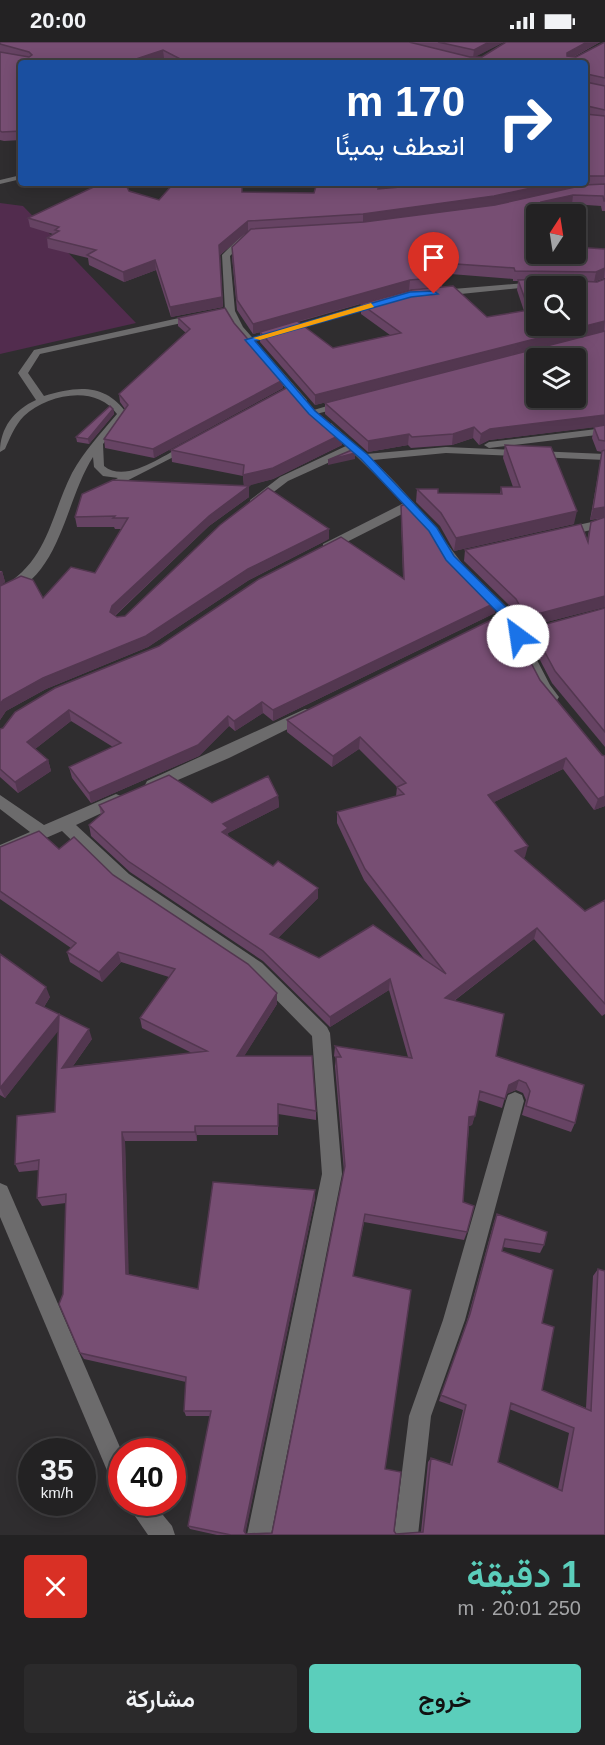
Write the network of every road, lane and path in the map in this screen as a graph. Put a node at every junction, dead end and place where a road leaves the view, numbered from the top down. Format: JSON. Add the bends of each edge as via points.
{"nodes":[{"id":1,"x":18,"y":178,"type":"edge"},
{"id":2,"x":0,"y":182,"type":"edge"},
{"id":3,"x":259,"y":234,"type":"edge"},
{"id":4,"x":526,"y":287,"type":"edge"},
{"id":5,"x":434,"y":294,"type":"edge"},
{"id":6,"x":390,"y":300,"type":"edge"},
{"id":7,"x":230,"y":311,"type":"junction"},
{"id":8,"x":219,"y":313,"type":"edge"},
{"id":9,"x":208,"y":315,"type":"edge"},
{"id":10,"x":271,"y":334,"type":"edge"},
{"id":11,"x":260,"y":337,"type":"edge"},
{"id":12,"x":250,"y":340,"type":"junction"},
{"id":13,"x":41,"y":400,"type":"junction"},
{"id":14,"x":358,"y":400,"type":"edge"},
{"id":15,"x":312,"y":412,"type":"junction"},
{"id":16,"x":605,"y":431,"type":"edge"},
{"id":17,"x":199,"y":440,"type":"edge"},
{"id":18,"x":98,"y":443,"type":"junction"},
{"id":19,"x":353,"y":447,"type":"junction"},
{"id":20,"x":0,"y":449,"type":"edge"},
{"id":21,"x":446,"y":450,"type":"junction"},
{"id":22,"x":365,"y":457,"type":"junction"},
{"id":23,"x":605,"y":457,"type":"edge"},
{"id":24,"x":137,"y":474,"type":"junction"},
{"id":25,"x":95,"y":494,"type":"edge"},
{"id":26,"x":410,"y":505,"type":"junction"},
{"id":27,"x":241,"y":511,"type":"edge"},
{"id":28,"x":605,"y":523,"type":"edge"},
{"id":29,"x":549,"y":535,"type":"edge"},
{"id":30,"x":316,"y":552,"type":"edge"},
{"id":31,"x":0,"y":593,"type":"edge"},
{"id":32,"x":318,"y":708,"type":"edge"},
{"id":33,"x":564,"y":712,"type":"edge"},
{"id":34,"x":0,"y":801,"type":"edge"},
{"id":35,"x":63,"y":822,"type":"junction"},
{"id":36,"x":42,"y":832,"type":"junction"},
{"id":37,"x":0,"y":852,"type":"edge"},
{"id":38,"x":515,"y":1101,"type":"edge"},
{"id":39,"x":0,"y":1192,"type":"edge"},
{"id":40,"x":108,"y":1446,"type":"edge"},
{"id":41,"x":148,"y":1516,"type":"edge"},
{"id":42,"x":163,"y":1535,"type":"edge"},
{"id":43,"x":259,"y":1535,"type":"edge"},
{"id":44,"x":406,"y":1535,"type":"edge"}],
"edges":[{"from":1,"to":2,"type":"street"},
{"from":3,"to":7,"type":"street","via":[[248,235],[226,255]]},
{"from":4,"to":5,"type":"street"},
{"from":6,"to":10,"type":"street"},
{"from":7,"to":8,"type":"street"},
{"from":7,"to":12,"type":"street"},
{"from":9,"to":13,"type":"street","via":[[38,352],[24,373]]},
{"from":11,"to":12,"type":"street"},
{"from":12,"to":15,"type":"street","via":[[287,392]]},
{"from":13,"to":18,"type":"street","via":[[74,393],[101,393],[118,403],[122,414]]},
{"from":13,"to":20,"type":"street","via":[[10,426]]},
{"from":14,"to":15,"type":"street"},
{"from":15,"to":19,"type":"street"},
{"from":16,"to":21,"type":"street"},
{"from":17,"to":24,"type":"street"},
{"from":18,"to":24,"type":"street","via":[[99,467],[107,474]]},
{"from":18,"to":31,"type":"street","via":[[78,473],[69,506],[45,556],[19,585]]},
{"from":19,"to":22,"type":"street"},
{"from":19,"to":27,"type":"street","via":[[284,479]]},
{"from":21,"to":22,"type":"street"},
{"from":21,"to":23,"type":"street"},
{"from":22,"to":26,"type":"street"},
{"from":24,"to":25,"type":"street"},
{"from":26,"to":30,"type":"street"},
{"from":26,"to":33,"type":"street","via":[[502,618],[523,635],[544,687]]},
{"from":28,"to":29,"type":"street"},
{"from":32,"to":35,"type":"street","via":[[224,754]]},
{"from":34,"to":36,"type":"street"},
{"from":35,"to":36,"type":"street"},
{"from":35,"to":43,"type":"street","via":[[123,879],[256,968],[321,1033],[332,1174]]},
{"from":36,"to":37,"type":"street"},
{"from":38,"to":44,"type":"street","via":[[454,1320],[420,1416]]},
{"from":39,"to":40,"type":"street"},
{"from":41,"to":42,"type":"street"}]}
